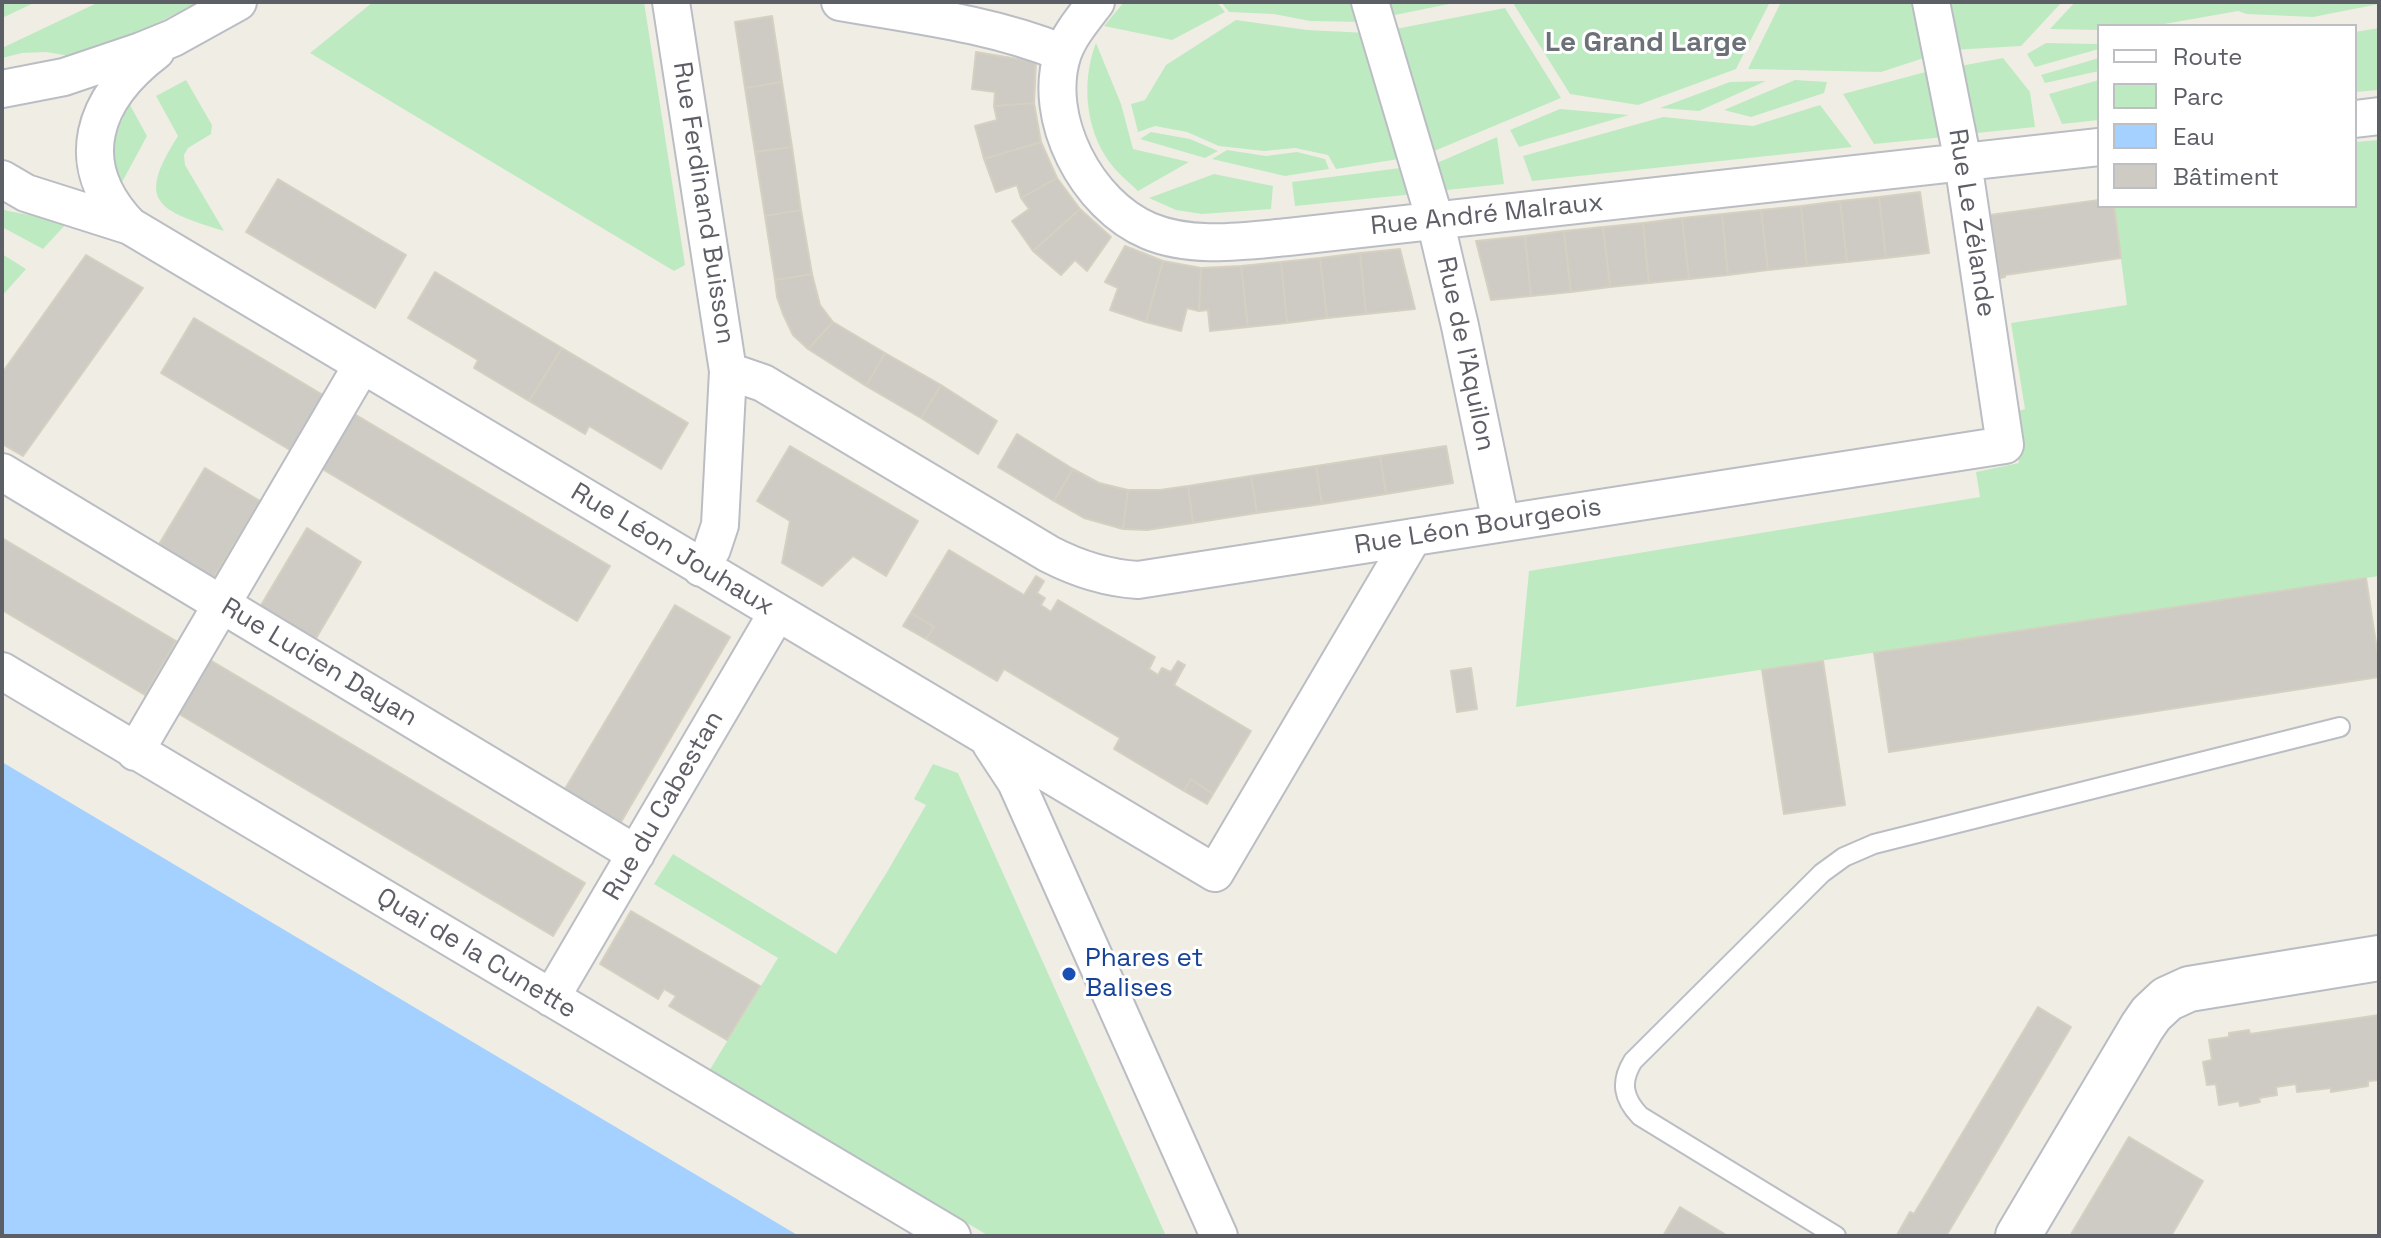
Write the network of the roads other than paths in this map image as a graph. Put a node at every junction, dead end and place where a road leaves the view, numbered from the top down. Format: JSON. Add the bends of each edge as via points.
{"nodes":[{"id":1,"x":238,"y":2,"type":"edge"},
{"id":2,"x":840,"y":2,"type":"edge"},
{"id":3,"x":1096,"y":2,"type":"edge"},
{"id":4,"x":1370,"y":2,"type":"edge"},
{"id":5,"x":1931,"y":2,"type":"edge"},
{"id":6,"x":682,"y":3,"type":"edge"},
{"id":7,"x":173,"y":38,"type":"junction"},
{"id":8,"x":1063,"y":53,"type":"junction"},
{"id":9,"x":2,"y":89,"type":"edge"},
{"id":10,"x":2379,"y":116,"type":"edge"},
{"id":11,"x":2357,"y":119,"type":"edge"},
{"id":12,"x":2097,"y":147,"type":"edge"},
{"id":13,"x":1963,"y":162,"type":"junction"},
{"id":14,"x":2,"y":179,"type":"edge"},
{"id":15,"x":1435,"y":220,"type":"junction"},
{"id":16,"x":130,"y":226,"type":"junction"},
{"id":17,"x":362,"y":365,"type":"junction"},
{"id":18,"x":728,"y":371,"type":"junction"},
{"id":19,"x":2005,"y":445,"type":"joint"},
{"id":20,"x":2,"y":472,"type":"edge"},
{"id":21,"x":966,"y":505,"type":"joint"},
{"id":22,"x":1501,"y":523,"type":"junction"},
{"id":23,"x":1413,"y":537,"type":"junction"},
{"id":24,"x":701,"y":568,"type":"junction"},
{"id":25,"x":221,"y":605,"type":"junction"},
{"id":26,"x":777,"y":613,"type":"junction"},
{"id":27,"x":2,"y":671,"type":"edge"},
{"id":28,"x":2340,"y":727,"type":"dead end"},
{"id":29,"x":986,"y":738,"type":"junction"},
{"id":30,"x":135,"y":752,"type":"junction"},
{"id":31,"x":636,"y":854,"type":"junction"},
{"id":32,"x":2379,"y":958,"type":"edge"},
{"id":33,"x":551,"y":998,"type":"junction"},
{"id":34,"x":952,"y":1236,"type":"edge"},
{"id":35,"x":1219,"y":1236,"type":"edge"},
{"id":36,"x":1836,"y":1236,"type":"edge"},
{"id":37,"x":2018,"y":1236,"type":"edge"}],
"edges":[{"from":1,"to":7,"type":"street"},
{"from":2,"to":8,"type":"street","via":[[948,20]]},
{"from":3,"to":8,"type":"street","name":"Rue André Malraux"},
{"from":4,"to":15,"type":"street","name":"Rue de l'Aquilon"},
{"from":5,"to":13,"type":"street","name":"Rue Le Zélande"},
{"from":6,"to":18,"type":"street","name":"Rue Ferdinand Buisson"},
{"from":7,"to":9,"type":"street","via":[[75,73]]},
{"from":7,"to":16,"type":"street","name":"Rue Léon Jouhaux","via":[[120,84],[97,126],[100,179]]},
{"from":8,"to":15,"type":"street","name":"Rue André Malraux","via":[[1060,115],[1077,162],[1104,198],[1149,231],[1190,240],[1242,242]]},
{"from":10,"to":11,"type":"street"},
{"from":12,"to":13,"type":"street","name":"Rue André Malraux"},
{"from":13,"to":15,"type":"street","name":"Rue André Malraux"},
{"from":13,"to":19,"type":"street","name":"Rue Le Zélande"},
{"from":14,"to":16,"type":"street","name":"Rue Léon Jouhaux","via":[[26,193]]},
{"from":15,"to":22,"type":"street","name":"Rue de l'Aquilon"},
{"from":16,"to":17,"type":"street","name":"Rue Léon Jouhaux"},
{"from":17,"to":24,"type":"street","name":"Rue Léon Jouhaux"},
{"from":17,"to":25,"type":"street"},
{"from":18,"to":21,"type":"street","name":"Rue Ferdinand Buisson","via":[[763,383]]},
{"from":18,"to":24,"type":"street","via":[[720,525]]},
{"from":19,"to":22,"type":"street","name":"Rue Léon Bourgeois"},
{"from":20,"to":25,"type":"street","name":"Rue Lucien Dayan"},
{"from":21,"to":23,"type":"street","name":"Rue Léon Bourgeois","via":[[1070,565],[1138,580]]},
{"from":22,"to":23,"type":"street","name":"Rue Léon Bourgeois"},
{"from":23,"to":29,"type":"street","name":"Rue Léon Jouhaux","via":[[1215,873]]},
{"from":24,"to":26,"type":"street","name":"Rue Léon Jouhaux"},
{"from":25,"to":30,"type":"street"},
{"from":25,"to":31,"type":"street","name":"Rue Lucien Dayan"},
{"from":26,"to":29,"type":"street","name":"Rue Léon Jouhaux"},
{"from":26,"to":31,"type":"street","name":"Rue du Cabestan"},
{"from":27,"to":30,"type":"street","name":"Quai de la Cunette"},
{"from":28,"to":36,"type":"lane","via":[[1874,844],[1844,857],[1633,1061],[1624,1089],[1640,1116]]},
{"from":29,"to":35,"type":"street","via":[[1016,782]]},
{"from":30,"to":33,"type":"street","name":"Quai de la Cunette"},
{"from":31,"to":33,"type":"street","name":"Rue du Cabestan"},
{"from":32,"to":37,"type":"street","via":[[2203,986],[2167,999],[2142,1027]]},
{"from":33,"to":34,"type":"street","name":"Quai de la Cunette"}]}
